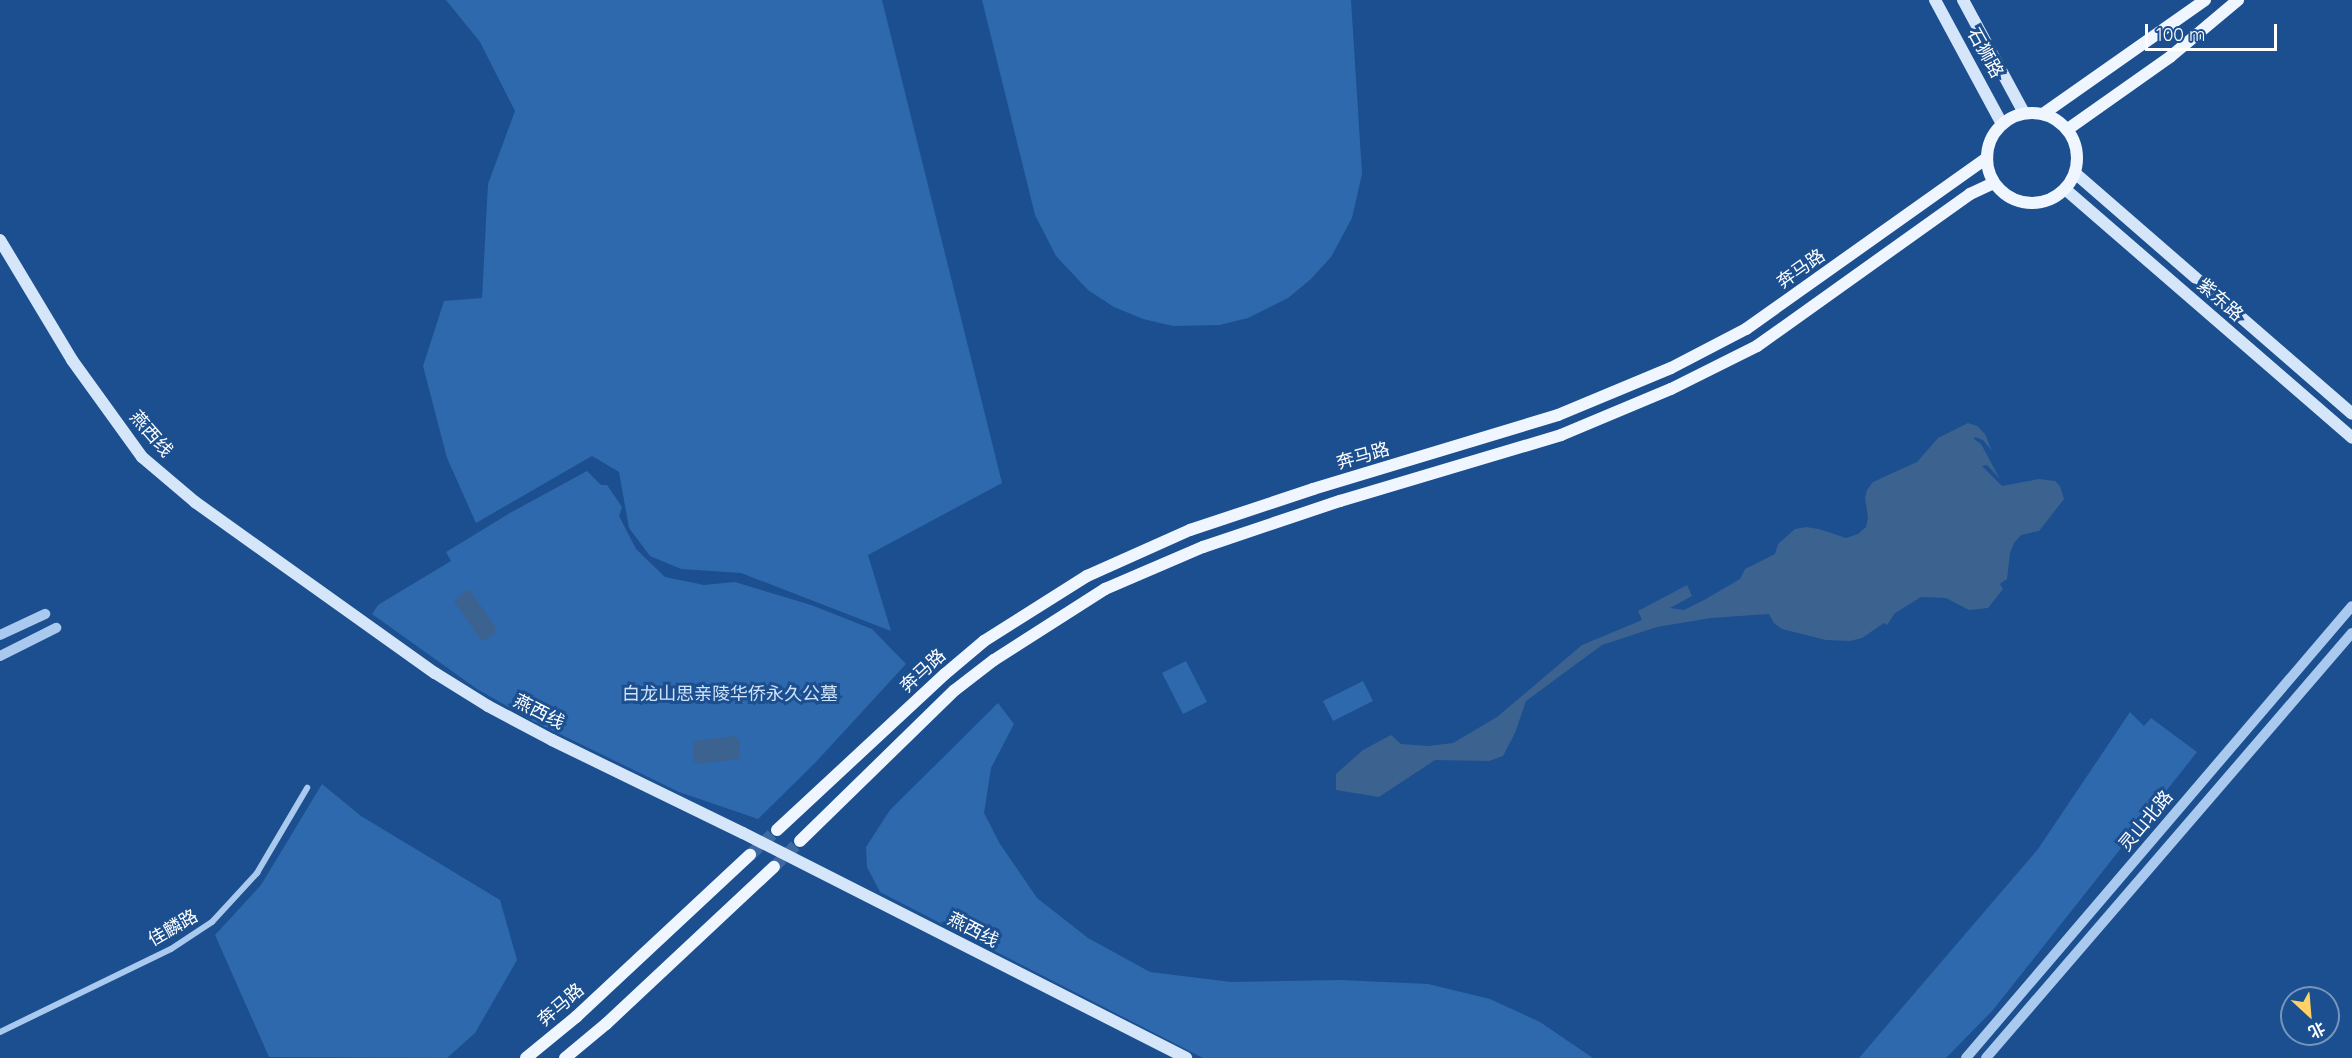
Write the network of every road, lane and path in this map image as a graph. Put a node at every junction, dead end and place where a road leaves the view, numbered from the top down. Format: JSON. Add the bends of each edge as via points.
{"nodes":[{"id":1,"x":1935,"y":0,"type":"edge"},
{"id":2,"x":1963,"y":0,"type":"edge"},
{"id":3,"x":2205,"y":0,"type":"edge"},
{"id":4,"x":2238,"y":0,"type":"edge"},
{"id":5,"x":2024,"y":113,"type":"junction"},
{"id":6,"x":2043,"y":114,"type":"junction"},
{"id":7,"x":2002,"y":124,"type":"junction"},
{"id":8,"x":2068,"y":129,"type":"junction"},
{"id":9,"x":1987,"y":158,"type":"junction"},
{"id":10,"x":2075,"y":173,"type":"junction"},
{"id":11,"x":1995,"y":183,"type":"junction"},
{"id":12,"x":2066,"y":189,"type":"junction"},
{"id":13,"x":0,"y":240,"type":"edge"},
{"id":14,"x":2352,"y":414,"type":"edge"},
{"id":15,"x":2352,"y":438,"type":"edge"},
{"id":16,"x":2352,"y":606,"type":"edge"},
{"id":17,"x":45,"y":614,"type":"dead end"},
{"id":18,"x":56,"y":628,"type":"dead end"},
{"id":19,"x":2352,"y":633,"type":"edge"},
{"id":20,"x":0,"y":635,"type":"edge"},
{"id":21,"x":0,"y":656,"type":"edge"},
{"id":22,"x":307,"y":788,"type":"dead end"},
{"id":23,"x":777,"y":830,"type":"tunnel mouth"},
{"id":24,"x":800,"y":841,"type":"tunnel mouth"},
{"id":25,"x":750,"y":855,"type":"tunnel mouth"},
{"id":26,"x":774,"y":867,"type":"tunnel mouth"},
{"id":27,"x":0,"y":1032,"type":"edge"},
{"id":28,"x":526,"y":1058,"type":"edge"},
{"id":29,"x":565,"y":1058,"type":"edge"},
{"id":30,"x":1186,"y":1058,"type":"edge"},
{"id":31,"x":1966,"y":1058,"type":"edge"},
{"id":32,"x":1986,"y":1058,"type":"edge"}],
"edges":[{"from":1,"to":7,"type":"main road","name":"石狮路"},
{"from":2,"to":5,"type":"main road","name":"石狮路"},
{"from":3,"to":6,"type":"main road"},
{"from":4,"to":8,"type":"main road","via":[[2170,57]]},
{"from":5,"to":6,"type":"main road"},
{"from":5,"to":7,"type":"main road"},
{"from":6,"to":8,"type":"main road"},
{"from":7,"to":9,"type":"main road","via":[[1991,140]]},
{"from":8,"to":10,"type":"main road","via":[[2076,144]]},
{"from":9,"to":11,"type":"main road"},
{"from":9,"to":23,"type":"main road","name":"奔马路","via":[[1746,329],[1671,368],[1558,415],[1190,530],[1087,576],[984,641]]},
{"from":10,"to":12,"type":"main road"},
{"from":10,"to":14,"type":"main road","name":"紫东路"},
{"from":11,"to":12,"type":"main road","via":[[2007,196],[2022,202],[2045,200]]},
{"from":11,"to":24,"type":"main road","name":"奔马路","via":[[1970,194],[1757,346],[1671,389],[1561,435],[1203,547],[1105,589],[955,690]]},
{"from":12,"to":15,"type":"main road","name":"紫东路"},
{"from":13,"to":30,"type":"main road","name":"燕西线","via":[[72,360],[142,457],[195,502],[435,673],[552,740]]},
{"from":16,"to":31,"type":"street","name":"灵山北路"},
{"from":17,"to":20,"type":"street"},
{"from":18,"to":21,"type":"street"},
{"from":19,"to":32,"type":"street","name":"灵山北路"},
{"from":22,"to":27,"type":"street","name":"佳麟路","via":[[257,873],[212,922],[171,949]]},
{"from":25,"to":28,"type":"main road","name":"奔马路","via":[[576,1017]]},
{"from":26,"to":29,"type":"main road"}]}
